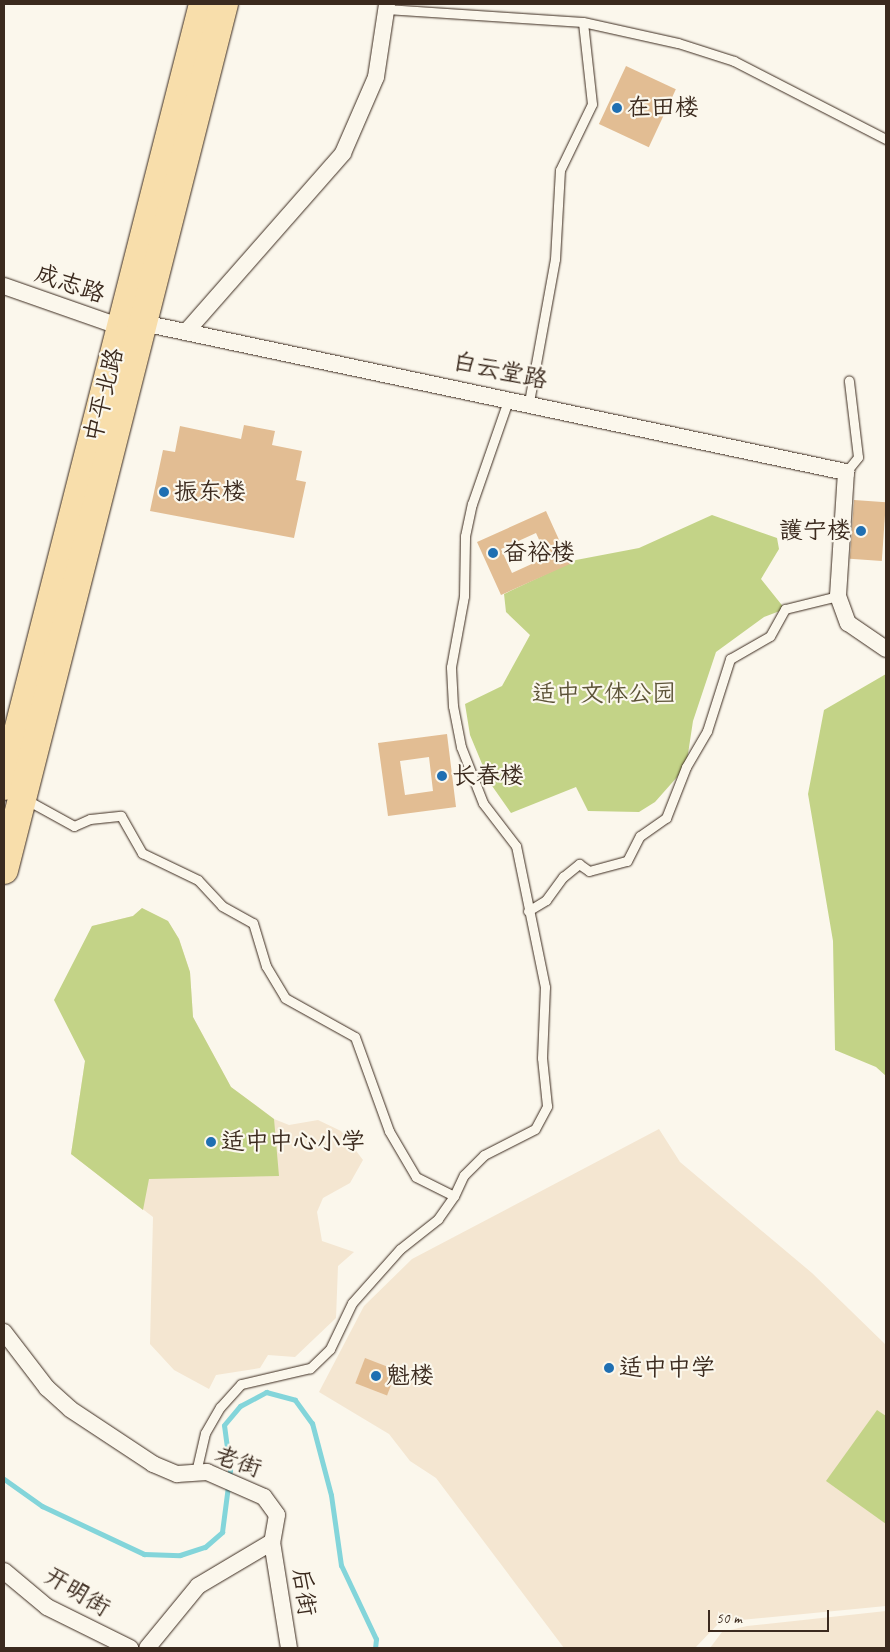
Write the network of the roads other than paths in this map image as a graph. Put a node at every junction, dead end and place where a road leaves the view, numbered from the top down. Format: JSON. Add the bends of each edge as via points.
{"nodes":[{"id":1,"x":203,"y":4,"type":"edge"},
{"id":2,"x":224,"y":4,"type":"edge"},
{"id":3,"x":386,"y":7,"type":"edge"},
{"id":4,"x":583,"y":22,"type":"junction"},
{"id":5,"x":886,"y":139,"type":"edge"},
{"id":6,"x":4,"y":286,"type":"edge"},
{"id":7,"x":132,"y":325,"type":"junction"},
{"id":8,"x":186,"y":332,"type":"junction"},
{"id":9,"x":849,"y":381,"type":"dead end"},
{"id":10,"x":509,"y":398,"type":"junction"},
{"id":11,"x":529,"y":402,"type":"junction"},
{"id":12,"x":846,"y":472,"type":"junction"},
{"id":13,"x":838,"y":596,"type":"junction"},
{"id":14,"x":886,"y":649,"type":"edge"},
{"id":15,"x":9,"y":746,"type":"edge"},
{"id":16,"x":13,"y":792,"type":"edge"},
{"id":17,"x":4,"y":870,"type":"edge"},
{"id":18,"x":528,"y":911,"type":"junction"},
{"id":19,"x":454,"y":1196,"type":"junction"},
{"id":20,"x":4,"y":1332,"type":"edge"},
{"id":21,"x":196,"y":1472,"type":"junction"},
{"id":22,"x":272,"y":1542,"type":"junction"},
{"id":23,"x":4,"y":1571,"type":"edge"},
{"id":24,"x":130,"y":1648,"type":"edge"},
{"id":25,"x":146,"y":1648,"type":"edge"},
{"id":26,"x":290,"y":1648,"type":"edge"}],
"edges":[{"from":1,"to":7,"type":"highway","name":"中平北路"},
{"from":2,"to":7,"type":"highway"},
{"from":3,"to":4,"type":"lane"},
{"from":3,"to":8,"type":"street","via":[[376,77],[343,153]]},
{"from":4,"to":5,"type":"lane","via":[[734,61]]},
{"from":4,"to":11,"type":"lane","via":[[592,104],[560,170],[555,260]]},
{"from":6,"to":7,"type":"street","name":"成志路"},
{"from":7,"to":8,"type":"street","name":"白云堂路"},
{"from":7,"to":15,"type":"highway","name":"中平北路"},
{"from":7,"to":16,"type":"highway"},
{"from":8,"to":10,"type":"street","name":"白云堂路"},
{"from":9,"to":12,"type":"lane","via":[[858,457]]},
{"from":10,"to":11,"type":"street","name":"白云堂路"},
{"from":10,"to":18,"type":"lane","via":[[472,504],[452,676],[461,747],[483,804],[516,846]]},
{"from":11,"to":12,"type":"street","name":"白云堂路"},
{"from":12,"to":13,"type":"street"},
{"from":13,"to":14,"type":"street","via":[[848,623]]},
{"from":13,"to":18,"type":"lane","via":[[785,609],[770,636],[730,659],[707,731],[686,767],[666,818],[640,836],[627,861],[589,871],[579,864],[563,877],[546,900]]},
{"from":15,"to":16,"type":"highway","name":"中平北路"},
{"from":16,"to":17,"type":"highway"},
{"from":16,"to":19,"type":"lane","via":[[74,826],[90,819],[121,816],[142,852],[198,880],[222,906],[253,922],[266,966],[285,998],[355,1037],[386,1124],[416,1177]]},
{"from":18,"to":19,"type":"lane","via":[[544,987],[542,1058],[547,1106],[535,1129],[484,1155],[464,1174]]},
{"from":19,"to":21,"type":"lane","via":[[438,1219],[400,1249],[352,1303],[330,1349],[310,1368],[241,1384],[225,1401],[205,1433]]},
{"from":20,"to":21,"type":"street","name":"老街","via":[[47,1388],[70,1409],[153,1464],[177,1474]]},
{"from":21,"to":22,"type":"street","name":"老街","via":[[207,1472],[264,1497],[277,1515]]},
{"from":22,"to":25,"type":"street","via":[[198,1586]]},
{"from":22,"to":26,"type":"street","name":"后街"},
{"from":23,"to":24,"type":"street","name":"开明街","via":[[47,1607]]}]}
